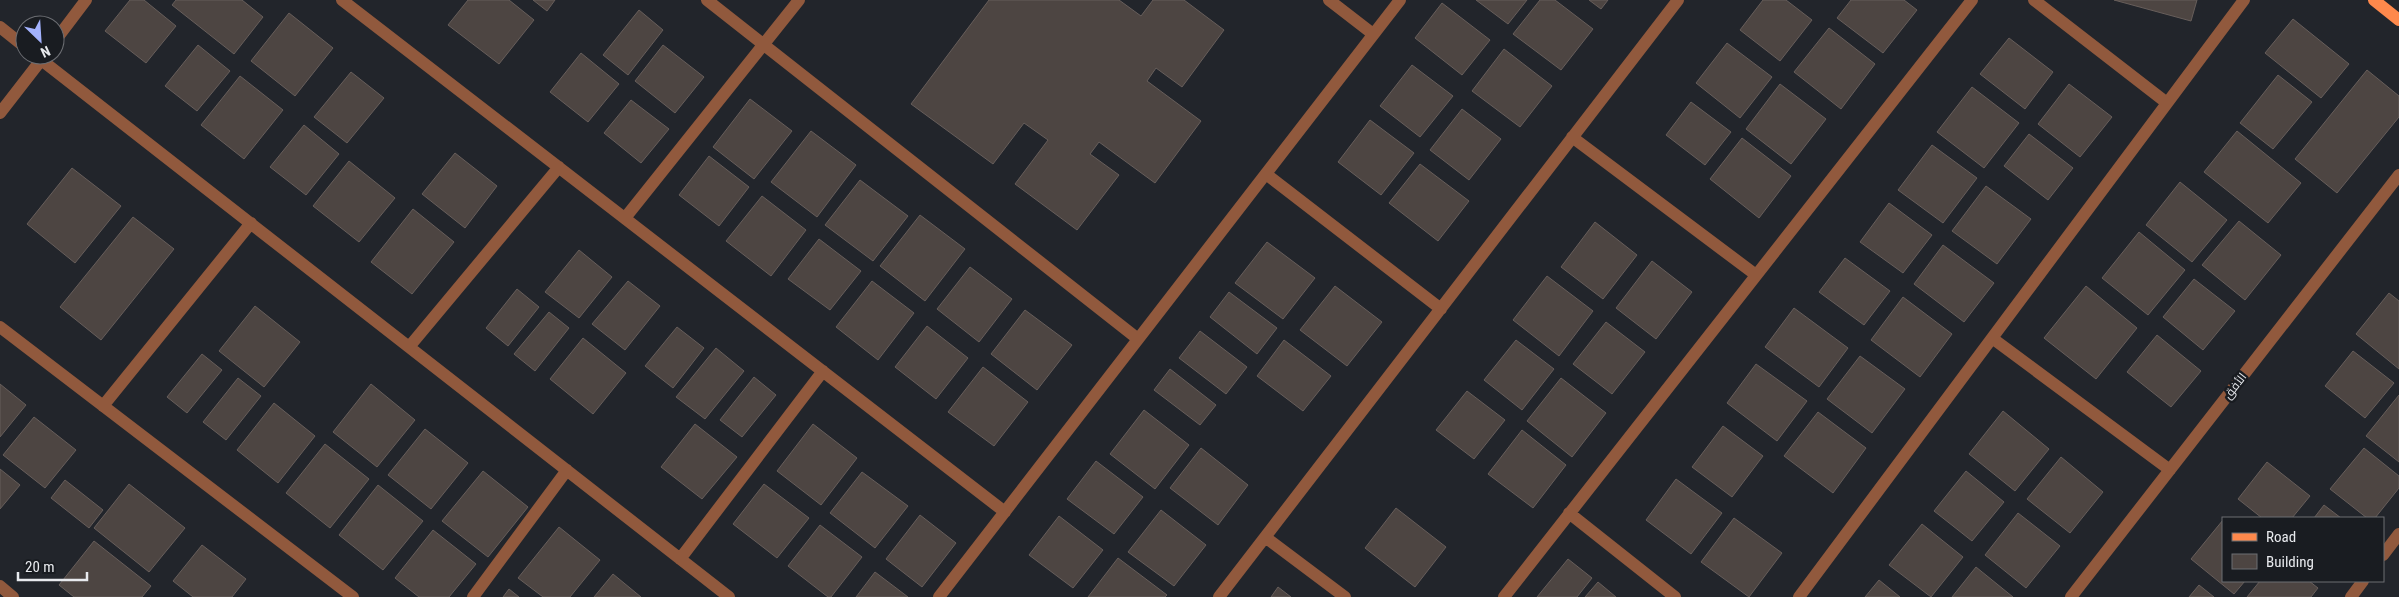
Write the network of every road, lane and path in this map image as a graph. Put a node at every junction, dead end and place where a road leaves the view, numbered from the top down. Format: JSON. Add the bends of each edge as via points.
{"nodes":[{"id":1,"x":86,"y":0,"type":"edge"},
{"id":2,"x":342,"y":0,"type":"edge"},
{"id":3,"x":707,"y":0,"type":"edge"},
{"id":4,"x":799,"y":0,"type":"edge"},
{"id":5,"x":1329,"y":0,"type":"edge"},
{"id":6,"x":1400,"y":0,"type":"edge"},
{"id":7,"x":1678,"y":0,"type":"edge"},
{"id":8,"x":1972,"y":0,"type":"edge"},
{"id":9,"x":2034,"y":0,"type":"edge"},
{"id":10,"x":2244,"y":0,"type":"edge"},
{"id":11,"x":2374,"y":0,"type":"edge"},
{"id":12,"x":2399,"y":20,"type":"edge"},
{"id":13,"x":0,"y":27,"type":"edge"},
{"id":14,"x":65,"y":28,"type":"edge"},
{"id":15,"x":1373,"y":34,"type":"junction"},
{"id":16,"x":15,"y":39,"type":"edge"},
{"id":17,"x":764,"y":44,"type":"junction"},
{"id":18,"x":34,"y":65,"type":"edge"},
{"id":19,"x":50,"y":65,"type":"edge"},
{"id":20,"x":2167,"y":103,"type":"junction"},
{"id":21,"x":0,"y":113,"type":"edge"},
{"id":22,"x":1572,"y":138,"type":"junction"},
{"id":23,"x":559,"y":167,"type":"junction"},
{"id":24,"x":1266,"y":174,"type":"junction"},
{"id":25,"x":2399,"y":175,"type":"edge"},
{"id":26,"x":625,"y":218,"type":"junction"},
{"id":27,"x":250,"y":223,"type":"junction"},
{"id":28,"x":1756,"y":276,"type":"junction"},
{"id":29,"x":1441,"y":309,"type":"junction"},
{"id":30,"x":0,"y":327,"type":"edge"},
{"id":31,"x":1992,"y":338,"type":"junction"},
{"id":32,"x":1138,"y":339,"type":"junction"},
{"id":33,"x":409,"y":347,"type":"junction"},
{"id":34,"x":823,"y":371,"type":"junction"},
{"id":35,"x":103,"y":406,"type":"junction"},
{"id":36,"x":567,"y":470,"type":"junction"},
{"id":37,"x":2170,"y":470,"type":"junction"},
{"id":38,"x":1005,"y":512,"type":"junction"},
{"id":39,"x":1569,"y":513,"type":"junction"},
{"id":40,"x":2399,"y":534,"type":"edge"},
{"id":41,"x":1265,"y":538,"type":"junction"},
{"id":42,"x":2384,"y":554,"type":"edge"},
{"id":43,"x":680,"y":559,"type":"junction"},
{"id":44,"x":2362,"y":582,"type":"edge"},
{"id":45,"x":0,"y":586,"type":"edge"},
{"id":46,"x":336,"y":592,"type":"edge"},
{"id":47,"x":13,"y":597,"type":"edge"},
{"id":48,"x":353,"y":597,"type":"edge"},
{"id":49,"x":473,"y":597,"type":"edge"},
{"id":50,"x":729,"y":597,"type":"edge"},
{"id":51,"x":940,"y":597,"type":"edge"},
{"id":52,"x":1219,"y":597,"type":"edge"},
{"id":53,"x":1345,"y":597,"type":"edge"},
{"id":54,"x":1504,"y":597,"type":"edge"},
{"id":55,"x":1675,"y":597,"type":"edge"},
{"id":56,"x":1799,"y":597,"type":"edge"},
{"id":57,"x":2071,"y":597,"type":"edge"},
{"id":58,"x":2351,"y":597,"type":"edge"}],
"edges":[{"from":1,"to":14,"type":"street"},
{"from":2,"to":23,"type":"street"},
{"from":3,"to":17,"type":"street"},
{"from":4,"to":17,"type":"street"},
{"from":5,"to":15,"type":"street"},
{"from":6,"to":15,"type":"street"},
{"from":7,"to":22,"type":"street"},
{"from":8,"to":28,"type":"street"},
{"from":9,"to":20,"type":"street"},
{"from":10,"to":20,"type":"street"},
{"from":11,"to":12,"type":"main road"},
{"from":13,"to":16,"type":"street"},
{"from":15,"to":24,"type":"street"},
{"from":17,"to":26,"type":"street"},
{"from":17,"to":32,"type":"street"},
{"from":18,"to":21,"type":"street"},
{"from":19,"to":27,"type":"street"},
{"from":20,"to":31,"type":"street"},
{"from":22,"to":28,"type":"street"},
{"from":22,"to":29,"type":"street"},
{"from":23,"to":26,"type":"street"},
{"from":23,"to":33,"type":"street"},
{"from":24,"to":29,"type":"street"},
{"from":24,"to":32,"type":"street"},
{"from":25,"to":37,"type":"street","name":"الأفق"},
{"from":26,"to":34,"type":"street"},
{"from":27,"to":33,"type":"street"},
{"from":27,"to":35,"type":"street"},
{"from":28,"to":39,"type":"street"},
{"from":29,"to":41,"type":"street"},
{"from":30,"to":35,"type":"street"},
{"from":31,"to":37,"type":"street"},
{"from":31,"to":56,"type":"street"},
{"from":32,"to":38,"type":"street"},
{"from":33,"to":36,"type":"street"},
{"from":34,"to":38,"type":"street"},
{"from":34,"to":43,"type":"street"},
{"from":35,"to":46,"type":"street"},
{"from":36,"to":43,"type":"street"},
{"from":36,"to":49,"type":"street"},
{"from":37,"to":57,"type":"street","name":"الأفق"},
{"from":38,"to":51,"type":"street"},
{"from":39,"to":54,"type":"street"},
{"from":39,"to":55,"type":"street"},
{"from":40,"to":42,"type":"street"},
{"from":41,"to":52,"type":"street"},
{"from":41,"to":53,"type":"street"},
{"from":43,"to":50,"type":"street"},
{"from":44,"to":58,"type":"street"},
{"from":45,"to":47,"type":"street"},
{"from":46,"to":48,"type":"street"}]}
